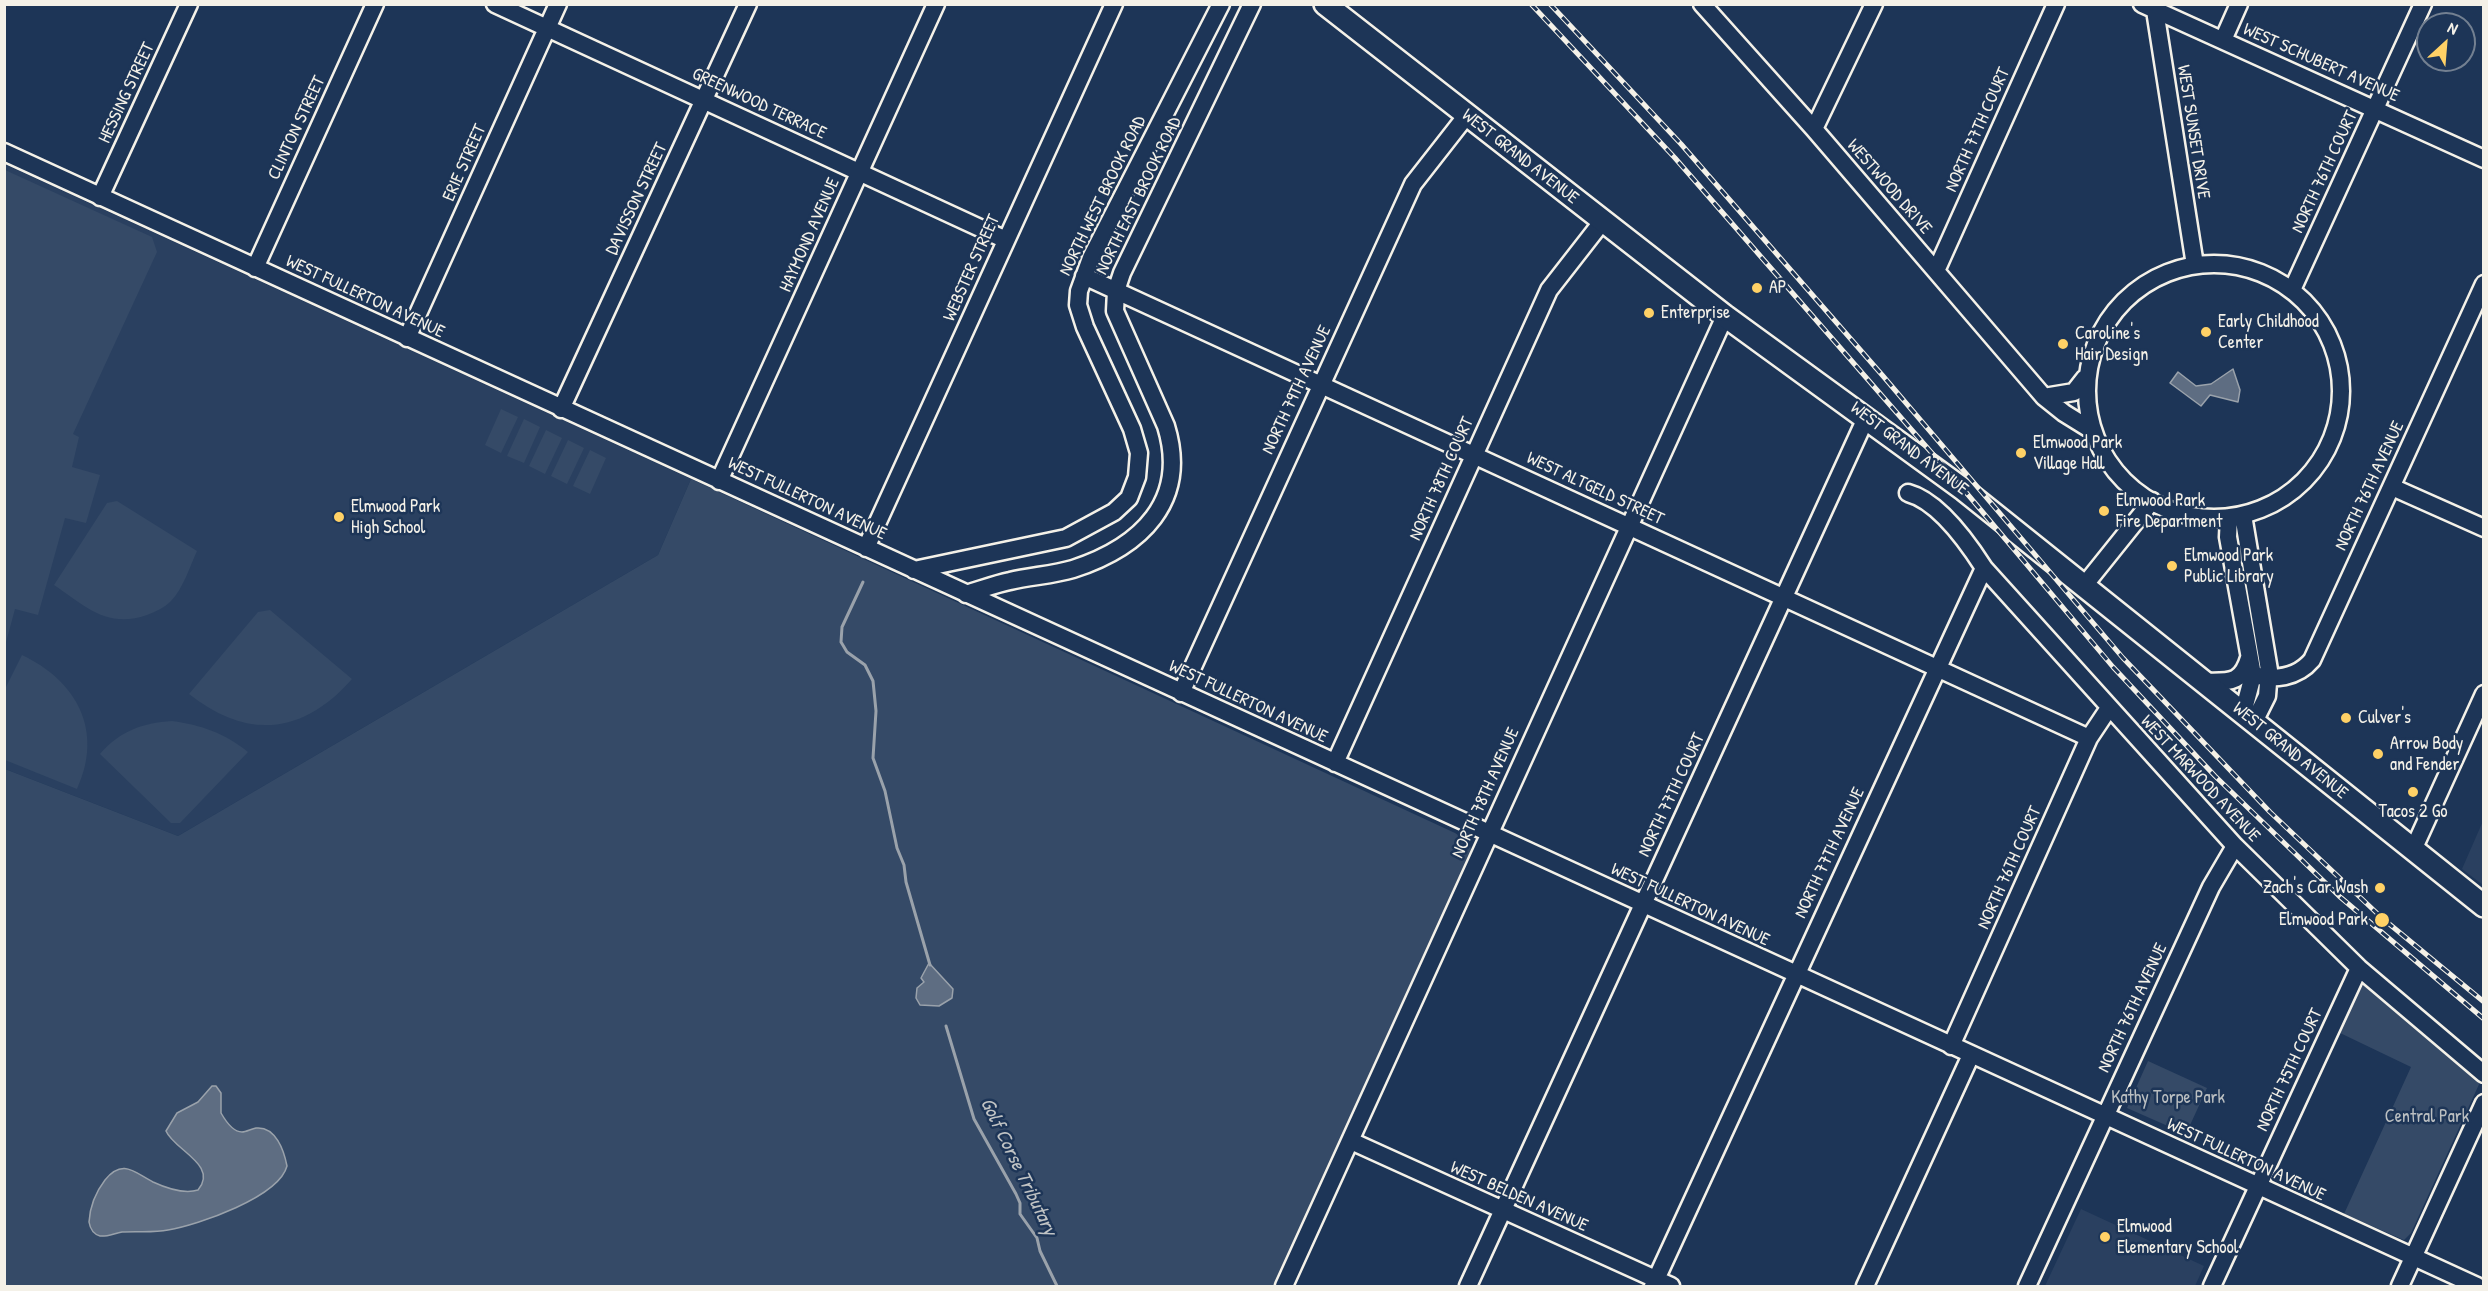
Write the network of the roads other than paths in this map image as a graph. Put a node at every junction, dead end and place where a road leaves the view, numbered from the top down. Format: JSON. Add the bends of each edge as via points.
{"nodes":[{"id":1,"x":189,"y":4,"type":"edge"},
{"id":2,"x":375,"y":4,"type":"edge"},
{"id":3,"x":495,"y":4,"type":"edge"},
{"id":4,"x":558,"y":4,"type":"edge"},
{"id":5,"x":747,"y":4,"type":"edge"},
{"id":6,"x":936,"y":4,"type":"edge"},
{"id":7,"x":1114,"y":4,"type":"edge"},
{"id":8,"x":1221,"y":4,"type":"edge"},
{"id":9,"x":1252,"y":4,"type":"edge"},
{"id":10,"x":1325,"y":4,"type":"edge"},
{"id":11,"x":1702,"y":4,"type":"edge"},
{"id":12,"x":1874,"y":4,"type":"edge"},
{"id":13,"x":2056,"y":4,"type":"edge"},
{"id":14,"x":2239,"y":4,"type":"edge"},
{"id":15,"x":2423,"y":4,"type":"edge"},
{"id":16,"x":2150,"y":6,"type":"edge"},
{"id":17,"x":547,"y":29,"type":"junction"},
{"id":18,"x":2223,"y":40,"type":"junction"},
{"id":19,"x":704,"y":101,"type":"junction"},
{"id":20,"x":2375,"y":109,"type":"junction"},
{"id":21,"x":1467,"y":115,"type":"junction"},
{"id":22,"x":1814,"y":129,"type":"junction"},
{"id":23,"x":4,"y":152,"type":"edge"},
{"id":24,"x":2484,"y":159,"type":"edge"},
{"id":25,"x":860,"y":172,"type":"junction"},
{"id":26,"x":100,"y":197,"type":"junction"},
{"id":27,"x":1602,"y":222,"type":"junction"},
{"id":28,"x":1006,"y":240,"type":"junction"},
{"id":29,"x":2194,"y":265,"type":"junction"},
{"id":30,"x":255,"y":268,"type":"junction"},
{"id":31,"x":1936,"y":271,"type":"junction"},
{"id":32,"x":1084,"y":276,"type":"junction"},
{"id":33,"x":2484,"y":284,"type":"edge"},
{"id":34,"x":2292,"y":290,"type":"junction"},
{"id":35,"x":1116,"y":291,"type":"junction"},
{"id":36,"x":1725,"y":316,"type":"junction"},
{"id":37,"x":406,"y":338,"type":"junction"},
{"id":38,"x":2085,"y":378,"type":"junction"},
{"id":39,"x":1321,"y":385,"type":"junction"},
{"id":40,"x":2044,"y":397,"type":"junction"},
{"id":41,"x":561,"y":409,"type":"junction"},
{"id":42,"x":1866,"y":418,"type":"junction"},
{"id":43,"x":2093,"y":431,"type":"junction"},
{"id":44,"x":1474,"y":456,"type":"junction"},
{"id":45,"x":719,"y":481,"type":"junction"},
{"id":46,"x":2392,"y":487,"type":"junction"},
{"id":47,"x":1908,"y":493,"type":"dead end"},
{"id":48,"x":2152,"y":501,"type":"junction"},
{"id":49,"x":2236,"y":516,"type":"junction"},
{"id":50,"x":1629,"y":527,"type":"junction"},
{"id":51,"x":2484,"y":528,"type":"edge"},
{"id":52,"x":866,"y":548,"type":"junction"},
{"id":53,"x":1984,"y":568,"type":"junction"},
{"id":54,"x":914,"y":570,"type":"junction"},
{"id":55,"x":2083,"y":587,"type":"junction"},
{"id":56,"x":966,"y":594,"type":"junction"},
{"id":57,"x":1784,"y":598,"type":"junction"},
{"id":58,"x":2249,"y":658,"type":"junction"},
{"id":59,"x":1936,"y":668,"type":"junction"},
{"id":60,"x":2253,"y":675,"type":"junction"},
{"id":61,"x":2270,"y":679,"type":"junction"},
{"id":62,"x":2204,"y":682,"type":"junction"},
{"id":63,"x":1181,"y":693,"type":"junction"},
{"id":64,"x":2484,"y":694,"type":"edge"},
{"id":65,"x":2109,"y":708,"type":"junction"},
{"id":66,"x":2249,"y":718,"type":"junction"},
{"id":67,"x":2089,"y":738,"type":"junction"},
{"id":68,"x":1335,"y":763,"type":"junction"},
{"id":69,"x":1489,"y":834,"type":"junction"},
{"id":70,"x":2235,"y":846,"type":"junction"},
{"id":71,"x":2413,"y":850,"type":"junction"},
{"id":72,"x":1643,"y":904,"type":"junction"},
{"id":73,"x":2484,"y":906,"type":"edge"},
{"id":74,"x":2358,"y":968,"type":"junction"},
{"id":75,"x":1796,"y":975,"type":"junction"},
{"id":76,"x":1951,"y":1046,"type":"junction"},
{"id":77,"x":1971,"y":1055,"type":"junction"},
{"id":78,"x":2484,"y":1074,"type":"edge"},
{"id":79,"x":2484,"y":1103,"type":"edge"},
{"id":80,"x":2105,"y":1116,"type":"junction"},
{"id":81,"x":1351,"y":1142,"type":"junction"},
{"id":82,"x":2258,"y":1186,"type":"junction"},
{"id":83,"x":1503,"y":1211,"type":"junction"},
{"id":84,"x":2413,"y":1257,"type":"junction"},
{"id":85,"x":1661,"y":1284,"type":"edge"},
{"id":86,"x":1284,"y":1287,"type":"edge"},
{"id":87,"x":1468,"y":1287,"type":"edge"},
{"id":88,"x":1865,"y":1287,"type":"edge"},
{"id":89,"x":2027,"y":1287,"type":"edge"},
{"id":90,"x":2212,"y":1287,"type":"edge"},
{"id":91,"x":2400,"y":1287,"type":"edge"},
{"id":92,"x":2477,"y":1287,"type":"edge"}],
"edges":[{"from":1,"to":26,"type":"street","name":"HESSING STREET"},
{"from":2,"to":30,"type":"street","name":"CLINTON STREET"},
{"from":3,"to":17,"type":"street","name":"GREENWOOD TERRACE"},
{"from":4,"to":17,"type":"street","name":"ERIE STREET"},
{"from":5,"to":19,"type":"street","name":"DAVISSON STREET"},
{"from":6,"to":25,"type":"street","name":"HAYMOND AVENUE"},
{"from":7,"to":28,"type":"street","name":"WEBSTER STREET"},
{"from":8,"to":32,"type":"street","name":"NORTH WEST BROOK ROAD"},
{"from":9,"to":35,"type":"street","name":"NORTH EAST BROOK ROAD"},
{"from":10,"to":21,"type":"main road","name":"WEST GRAND AVENUE"},
{"from":11,"to":22,"type":"street","name":"WESTWOOD DRIVE"},
{"from":12,"to":22,"type":"street"},
{"from":13,"to":31,"type":"street","name":"NORTH 77TH COURT"},
{"from":14,"to":18,"type":"street"},
{"from":15,"to":20,"type":"street","name":"NORTH 76TH COURT"},
{"from":16,"to":18,"type":"street","name":"WEST SCHUBERT AVENUE"},
{"from":16,"to":29,"type":"street","name":"WEST SUNSET DRIVE"},
{"from":17,"to":19,"type":"street","name":"GREENWOOD TERRACE"},
{"from":17,"to":37,"type":"street","name":"ERIE STREET"},
{"from":18,"to":20,"type":"street","name":"WEST SCHUBERT AVENUE"},
{"from":19,"to":25,"type":"street","name":"GREENWOOD TERRACE"},
{"from":19,"to":41,"type":"street","name":"DAVISSON STREET"},
{"from":20,"to":24,"type":"street","name":"WEST SCHUBERT AVENUE"},
{"from":20,"to":34,"type":"street","name":"NORTH 76TH COURT"},
{"from":21,"to":27,"type":"main road","name":"WEST GRAND AVENUE"},
{"from":21,"to":39,"type":"street","name":"NORTH 79TH AVENUE","via":[[1413,184]]},
{"from":22,"to":31,"type":"street","name":"WESTWOOD DRIVE"},
{"from":23,"to":26,"type":"street","name":"WEST FULLERTON AVENUE"},
{"from":25,"to":28,"type":"street","name":"GREENWOOD TERRACE"},
{"from":25,"to":45,"type":"street","name":"HAYMOND AVENUE"},
{"from":26,"to":30,"type":"street","name":"WEST FULLERTON AVENUE"},
{"from":27,"to":36,"type":"main road","name":"WEST GRAND AVENUE"},
{"from":27,"to":44,"type":"street","name":"NORTH 78TH COURT","via":[[1550,290]]},
{"from":28,"to":52,"type":"street","name":"WEBSTER STREET"},
{"from":29,"to":34,"type":"street","via":[[2242,267]]},
{"from":29,"to":38,"type":"street","via":[[2155,278],[2127,298],[2100,334]]},
{"from":30,"to":37,"type":"street","name":"WEST FULLERTON AVENUE"},
{"from":31,"to":40,"type":"street","name":"WESTWOOD DRIVE"},
{"from":32,"to":35,"type":"street","name":"WEST ALTGELD STREET"},
{"from":32,"to":54,"type":"street","name":"NORTH WEST BROOK ROAD","via":[[1078,305],[1139,453],[1137,477],[1129,498],[1114,512],[1066,538]]},
{"from":33,"to":46,"type":"street","name":"NORTH 76TH AVENUE"},
{"from":34,"to":49,"type":"street","via":[[2317,316],[2334,348],[2342,384],[2339,418],[2324,455],[2306,479],[2274,503]]},
{"from":35,"to":39,"type":"street","name":"WEST ALTGELD STREET"},
{"from":35,"to":56,"type":"street","name":"NORTH EAST BROOK ROAD","via":[[1115,311],[1172,446],[1169,485],[1156,517],[1138,534],[1094,561]]},
{"from":36,"to":42,"type":"main road","name":"WEST GRAND AVENUE"},
{"from":36,"to":50,"type":"street","name":"NORTH 78TH AVENUE"},
{"from":37,"to":41,"type":"street","name":"WEST FULLERTON AVENUE"},
{"from":38,"to":40,"type":"street","via":[[2074,392]]},
{"from":38,"to":43,"type":"street"},
{"from":39,"to":44,"type":"street","name":"WEST ALTGELD STREET"},
{"from":39,"to":63,"type":"street","name":"NORTH 79TH AVENUE"},
{"from":40,"to":43,"type":"street","name":"WESTWOOD DRIVE"},
{"from":41,"to":45,"type":"street","name":"WEST FULLERTON AVENUE"},
{"from":42,"to":55,"type":"main road","name":"WEST GRAND AVENUE","via":[[1964,490]]},
{"from":42,"to":57,"type":"street","name":"NORTH 77TH COURT"},
{"from":43,"to":48,"type":"street","via":[[2115,470]]},
{"from":44,"to":50,"type":"street","name":"WEST ALTGELD STREET"},
{"from":44,"to":68,"type":"street","name":"NORTH 78TH COURT"},
{"from":45,"to":52,"type":"street","name":"WEST FULLERTON AVENUE"},
{"from":46,"to":51,"type":"street"},
{"from":46,"to":61,"type":"street","name":"NORTH 76TH AVENUE","via":[[2312,660],[2289,675]]},
{"from":47,"to":53,"type":"street","name":"WEST MARWOOD AVENUE","via":[[1928,503],[1954,527]]},
{"from":48,"to":49,"type":"street","via":[[2184,514],[2208,518]]},
{"from":48,"to":55,"type":"street"},
{"from":49,"to":58,"type":"street","via":[[2228,537]]},
{"from":49,"to":61,"type":"street"},
{"from":50,"to":57,"type":"street","name":"WEST ALTGELD STREET"},
{"from":50,"to":69,"type":"street","name":"NORTH 78TH AVENUE"},
{"from":52,"to":54,"type":"street","name":"WEST FULLERTON AVENUE"},
{"from":53,"to":59,"type":"street","name":"NORTH 77TH AVENUE"},
{"from":53,"to":65,"type":"street","name":"WEST MARWOOD AVENUE"},
{"from":54,"to":56,"type":"street","name":"WEST FULLERTON AVENUE"},
{"from":55,"to":62,"type":"main road","name":"WEST GRAND AVENUE"},
{"from":56,"to":63,"type":"street","name":"WEST FULLERTON AVENUE"},
{"from":57,"to":59,"type":"street","name":"WEST ALTGELD STREET"},
{"from":57,"to":72,"type":"street","name":"NORTH 77TH COURT"},
{"from":58,"to":60,"type":"street"},
{"from":58,"to":62,"type":"street","via":[[2238,678]]},
{"from":59,"to":67,"type":"street","name":"WEST ALTGELD STREET"},
{"from":59,"to":75,"type":"street","name":"NORTH 77TH AVENUE"},
{"from":60,"to":61,"type":"street"},
{"from":60,"to":66,"type":"street"},
{"from":61,"to":66,"type":"street","via":[[2267,696]]},
{"from":62,"to":66,"type":"main road","name":"WEST GRAND AVENUE"},
{"from":63,"to":68,"type":"street","name":"WEST FULLERTON AVENUE"},
{"from":64,"to":71,"type":"street"},
{"from":65,"to":67,"type":"street","name":"NORTH 76TH COURT"},
{"from":65,"to":70,"type":"street","name":"WEST MARWOOD AVENUE"},
{"from":66,"to":71,"type":"main road","name":"WEST GRAND AVENUE"},
{"from":67,"to":76,"type":"street","name":"NORTH 76TH COURT"},
{"from":68,"to":69,"type":"street","name":"WEST FULLERTON AVENUE"},
{"from":69,"to":72,"type":"street","name":"WEST FULLERTON AVENUE"},
{"from":69,"to":81,"type":"street","name":"NORTH 78TH AVENUE"},
{"from":70,"to":74,"type":"street","name":"WEST MARWOOD AVENUE"},
{"from":70,"to":80,"type":"street","name":"NORTH 76TH AVENUE","via":[[2219,870]]},
{"from":71,"to":73,"type":"main road","name":"WEST GRAND AVENUE"},
{"from":72,"to":75,"type":"street","name":"WEST FULLERTON AVENUE"},
{"from":72,"to":83,"type":"street","name":"NORTH 77TH COURT"},
{"from":74,"to":78,"type":"street","name":"WEST MARWOOD AVENUE"},
{"from":74,"to":82,"type":"street","name":"NORTH 75TH COURT"},
{"from":75,"to":76,"type":"street","name":"WEST FULLERTON AVENUE"},
{"from":75,"to":85,"type":"street","name":"NORTH 77TH AVENUE"},
{"from":76,"to":77,"type":"street","name":"WEST FULLERTON AVENUE"},
{"from":77,"to":80,"type":"street","name":"WEST FULLERTON AVENUE"},
{"from":77,"to":88,"type":"street"},
{"from":79,"to":84,"type":"street"},
{"from":80,"to":82,"type":"street","name":"WEST FULLERTON AVENUE"},
{"from":80,"to":89,"type":"street","name":"NORTH 76TH AVENUE"},
{"from":81,"to":83,"type":"street","name":"WEST BELDEN AVENUE"},
{"from":81,"to":86,"type":"street","name":"NORTH 78TH AVENUE"},
{"from":82,"to":84,"type":"street","name":"WEST FULLERTON AVENUE"},
{"from":82,"to":90,"type":"street","name":"NORTH 75TH COURT"},
{"from":83,"to":85,"type":"street","name":"WEST BELDEN AVENUE"},
{"from":83,"to":87,"type":"street","name":"NORTH 77TH COURT"},
{"from":84,"to":91,"type":"street"},
{"from":84,"to":92,"type":"street","name":"WEST FULLERTON AVENUE"}]}
